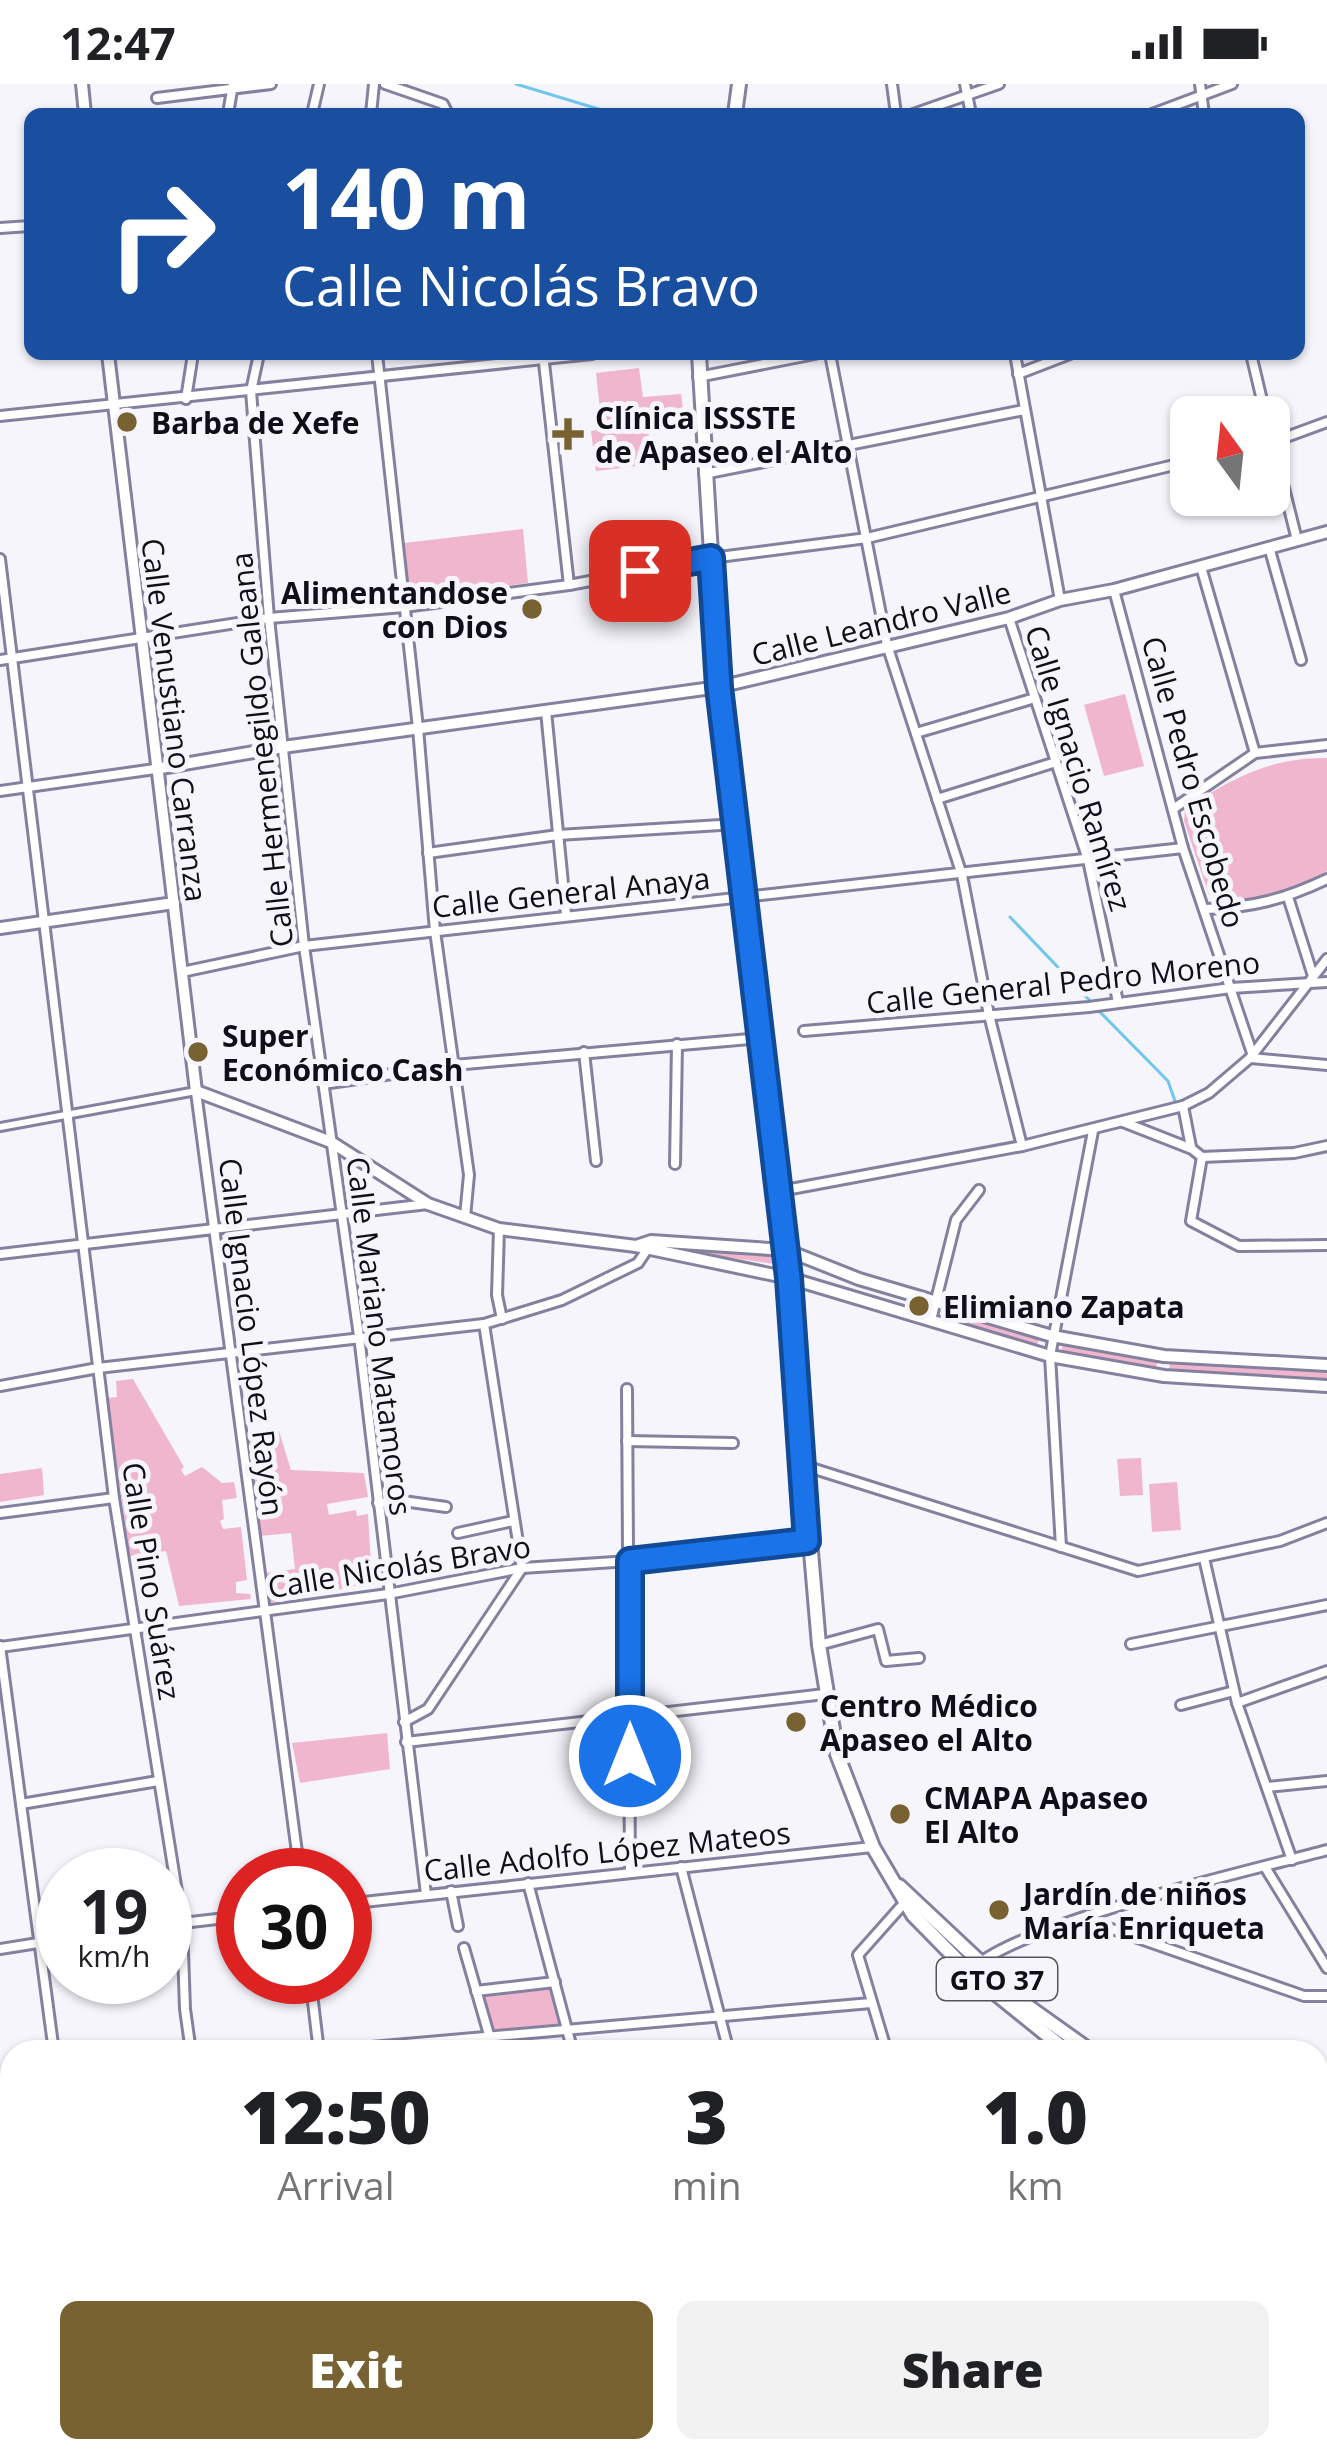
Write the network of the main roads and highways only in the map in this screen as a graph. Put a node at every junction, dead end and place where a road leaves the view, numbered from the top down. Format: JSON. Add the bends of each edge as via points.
{"nodes":[{"id":1,"x":699,"y":360,"type":"edge"},
{"id":2,"x":973,"y":1967,"type":"junction"},
{"id":3,"x":1055,"y":2040,"type":"edge"},
{"id":4,"x":1075,"y":2040,"type":"edge"}],
"edges":[{"from":1,"to":2,"type":"main road","number":"GTO 37","via":[[719,687],[780,1190],[825,1694],[837,1754],[873,1846],[908,1899]]},
{"from":2,"to":3,"type":"main road","number":"GTO 37"},
{"from":2,"to":4,"type":"main road","number":"GTO 37"}]}
